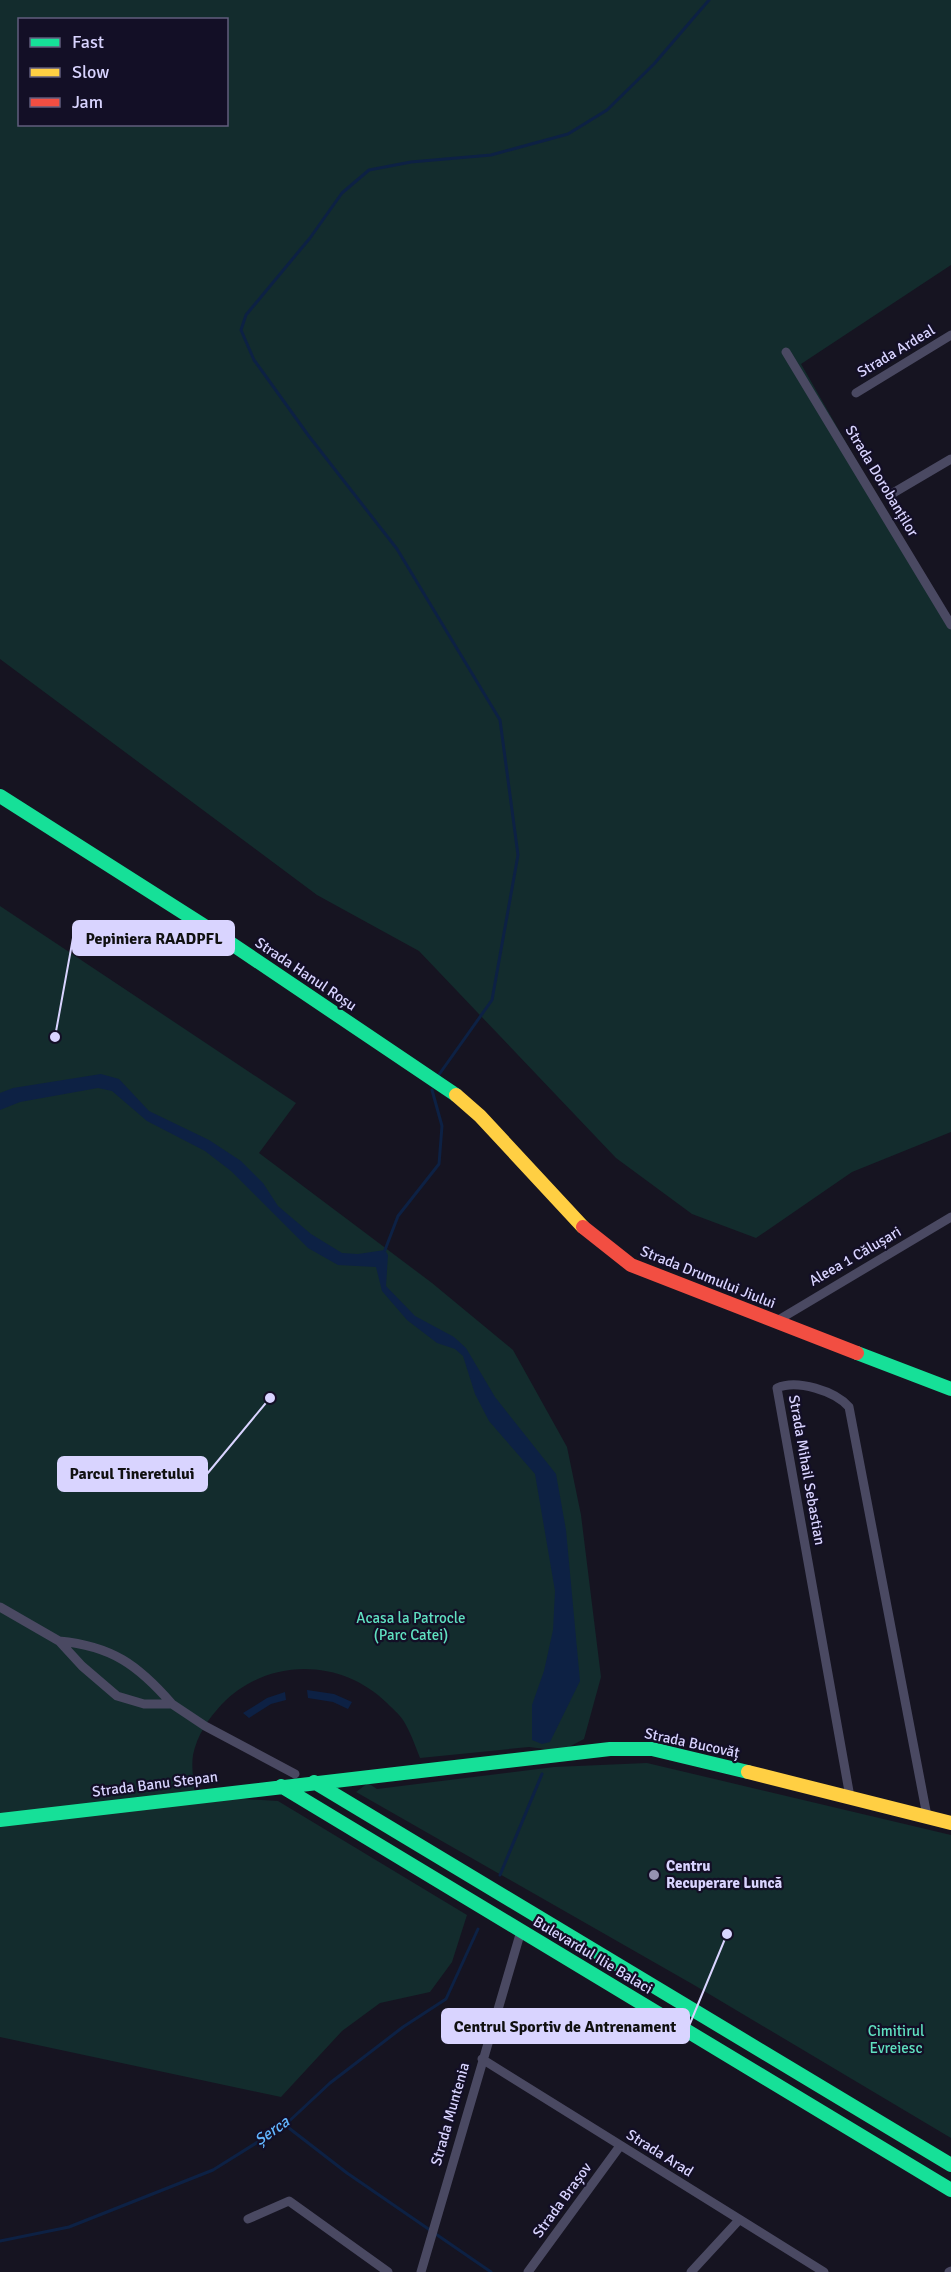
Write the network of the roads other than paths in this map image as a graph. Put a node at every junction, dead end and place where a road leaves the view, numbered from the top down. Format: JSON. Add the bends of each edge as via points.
{"nodes":[{"id":1,"x":951,"y":335,"type":"edge"},
{"id":2,"x":786,"y":352,"type":"dead end"},
{"id":3,"x":856,"y":393,"type":"dead end"},
{"id":4,"x":951,"y":459,"type":"edge"},
{"id":5,"x":888,"y":496,"type":"dead end"},
{"id":6,"x":951,"y":626,"type":"edge"},
{"id":7,"x":0,"y":795,"type":"edge"},
{"id":8,"x":439,"y":1086,"type":"joint"},
{"id":9,"x":951,"y":1217,"type":"edge"},
{"id":10,"x":775,"y":1322,"type":"junction"},
{"id":11,"x":951,"y":1389,"type":"edge"},
{"id":12,"x":0,"y":1607,"type":"edge"},
{"id":13,"x":59,"y":1641,"type":"junction"},
{"id":14,"x":172,"y":1704,"type":"junction"},
{"id":15,"x":295,"y":1774,"type":"dead end"},
{"id":16,"x":314,"y":1782,"type":"junction"},
{"id":17,"x":281,"y":1786,"type":"junction"},
{"id":18,"x":850,"y":1797,"type":"junction"},
{"id":19,"x":927,"y":1816,"type":"junction"},
{"id":20,"x":0,"y":1820,"type":"edge"},
{"id":21,"x":951,"y":1822,"type":"edge"},
{"id":22,"x":521,"y":1931,"type":"junction"},
{"id":23,"x":482,"y":2059,"type":"junction"},
{"id":24,"x":620,"y":2146,"type":"junction"},
{"id":25,"x":951,"y":2165,"type":"edge"},
{"id":26,"x":951,"y":2190,"type":"edge"},
{"id":27,"x":248,"y":2219,"type":"dead end"},
{"id":28,"x":739,"y":2220,"type":"junction"},
{"id":29,"x":388,"y":2272,"type":"edge"},
{"id":30,"x":421,"y":2272,"type":"edge"},
{"id":31,"x":528,"y":2272,"type":"edge"},
{"id":32,"x":691,"y":2272,"type":"edge"},
{"id":33,"x":824,"y":2272,"type":"edge"}],
"edges":[{"from":1,"to":3,"type":"street","name":"Strada Ardeal"},
{"from":2,"to":6,"type":"street","name":"Strada Dorobanților"},
{"from":4,"to":5,"type":"street"},
{"from":7,"to":8,"type":"main road","name":"Strada Hanul Roșu","via":[[217,934]]},
{"from":8,"to":10,"type":"main road","name":"Strada Drumului Jiului","via":[[475,1110],[586,1232],[631,1265]]},
{"from":9,"to":10,"type":"street","name":"Aleea 1 Călușari"},
{"from":10,"to":11,"type":"main road","name":"Strada Drumului Jiului"},
{"from":12,"to":13,"type":"street"},
{"from":13,"to":14,"type":"street","via":[[94,1647],[130,1663]]},
{"from":13,"to":14,"type":"street","via":[[117,1696],[144,1704]]},
{"from":14,"to":15,"type":"street"},
{"from":16,"to":17,"type":"main road","name":"Strada Banu Stepan"},
{"from":16,"to":18,"type":"main road","name":"Strada Bucovăț","via":[[631,1748],[674,1753]]},
{"from":16,"to":25,"type":"main road","name":"Bulevardul Ilie Balaci"},
{"from":17,"to":20,"type":"main road","name":"Strada Banu Stepan"},
{"from":17,"to":22,"type":"main road","name":"Bulevardul Ilie Balaci"},
{"from":18,"to":19,"type":"main road","name":"Strada Bucovăț"},
{"from":18,"to":19,"type":"street","name":"Strada Mihail Sebastian","via":[[777,1388],[789,1383],[827,1393],[849,1407]]},
{"from":19,"to":21,"type":"main road","name":"Strada Bucovăț"},
{"from":22,"to":23,"type":"street","name":"Strada Muntenia"},
{"from":22,"to":26,"type":"main road","name":"Bulevardul Ilie Balaci"},
{"from":23,"to":24,"type":"street","name":"Strada Arad"},
{"from":23,"to":30,"type":"street","name":"Strada Muntenia"},
{"from":24,"to":28,"type":"street","name":"Strada Arad"},
{"from":24,"to":31,"type":"street","name":"Strada Brașov"},
{"from":27,"to":29,"type":"street","via":[[289,2201]]},
{"from":28,"to":32,"type":"street"},
{"from":28,"to":33,"type":"street","name":"Strada Arad"}]}
